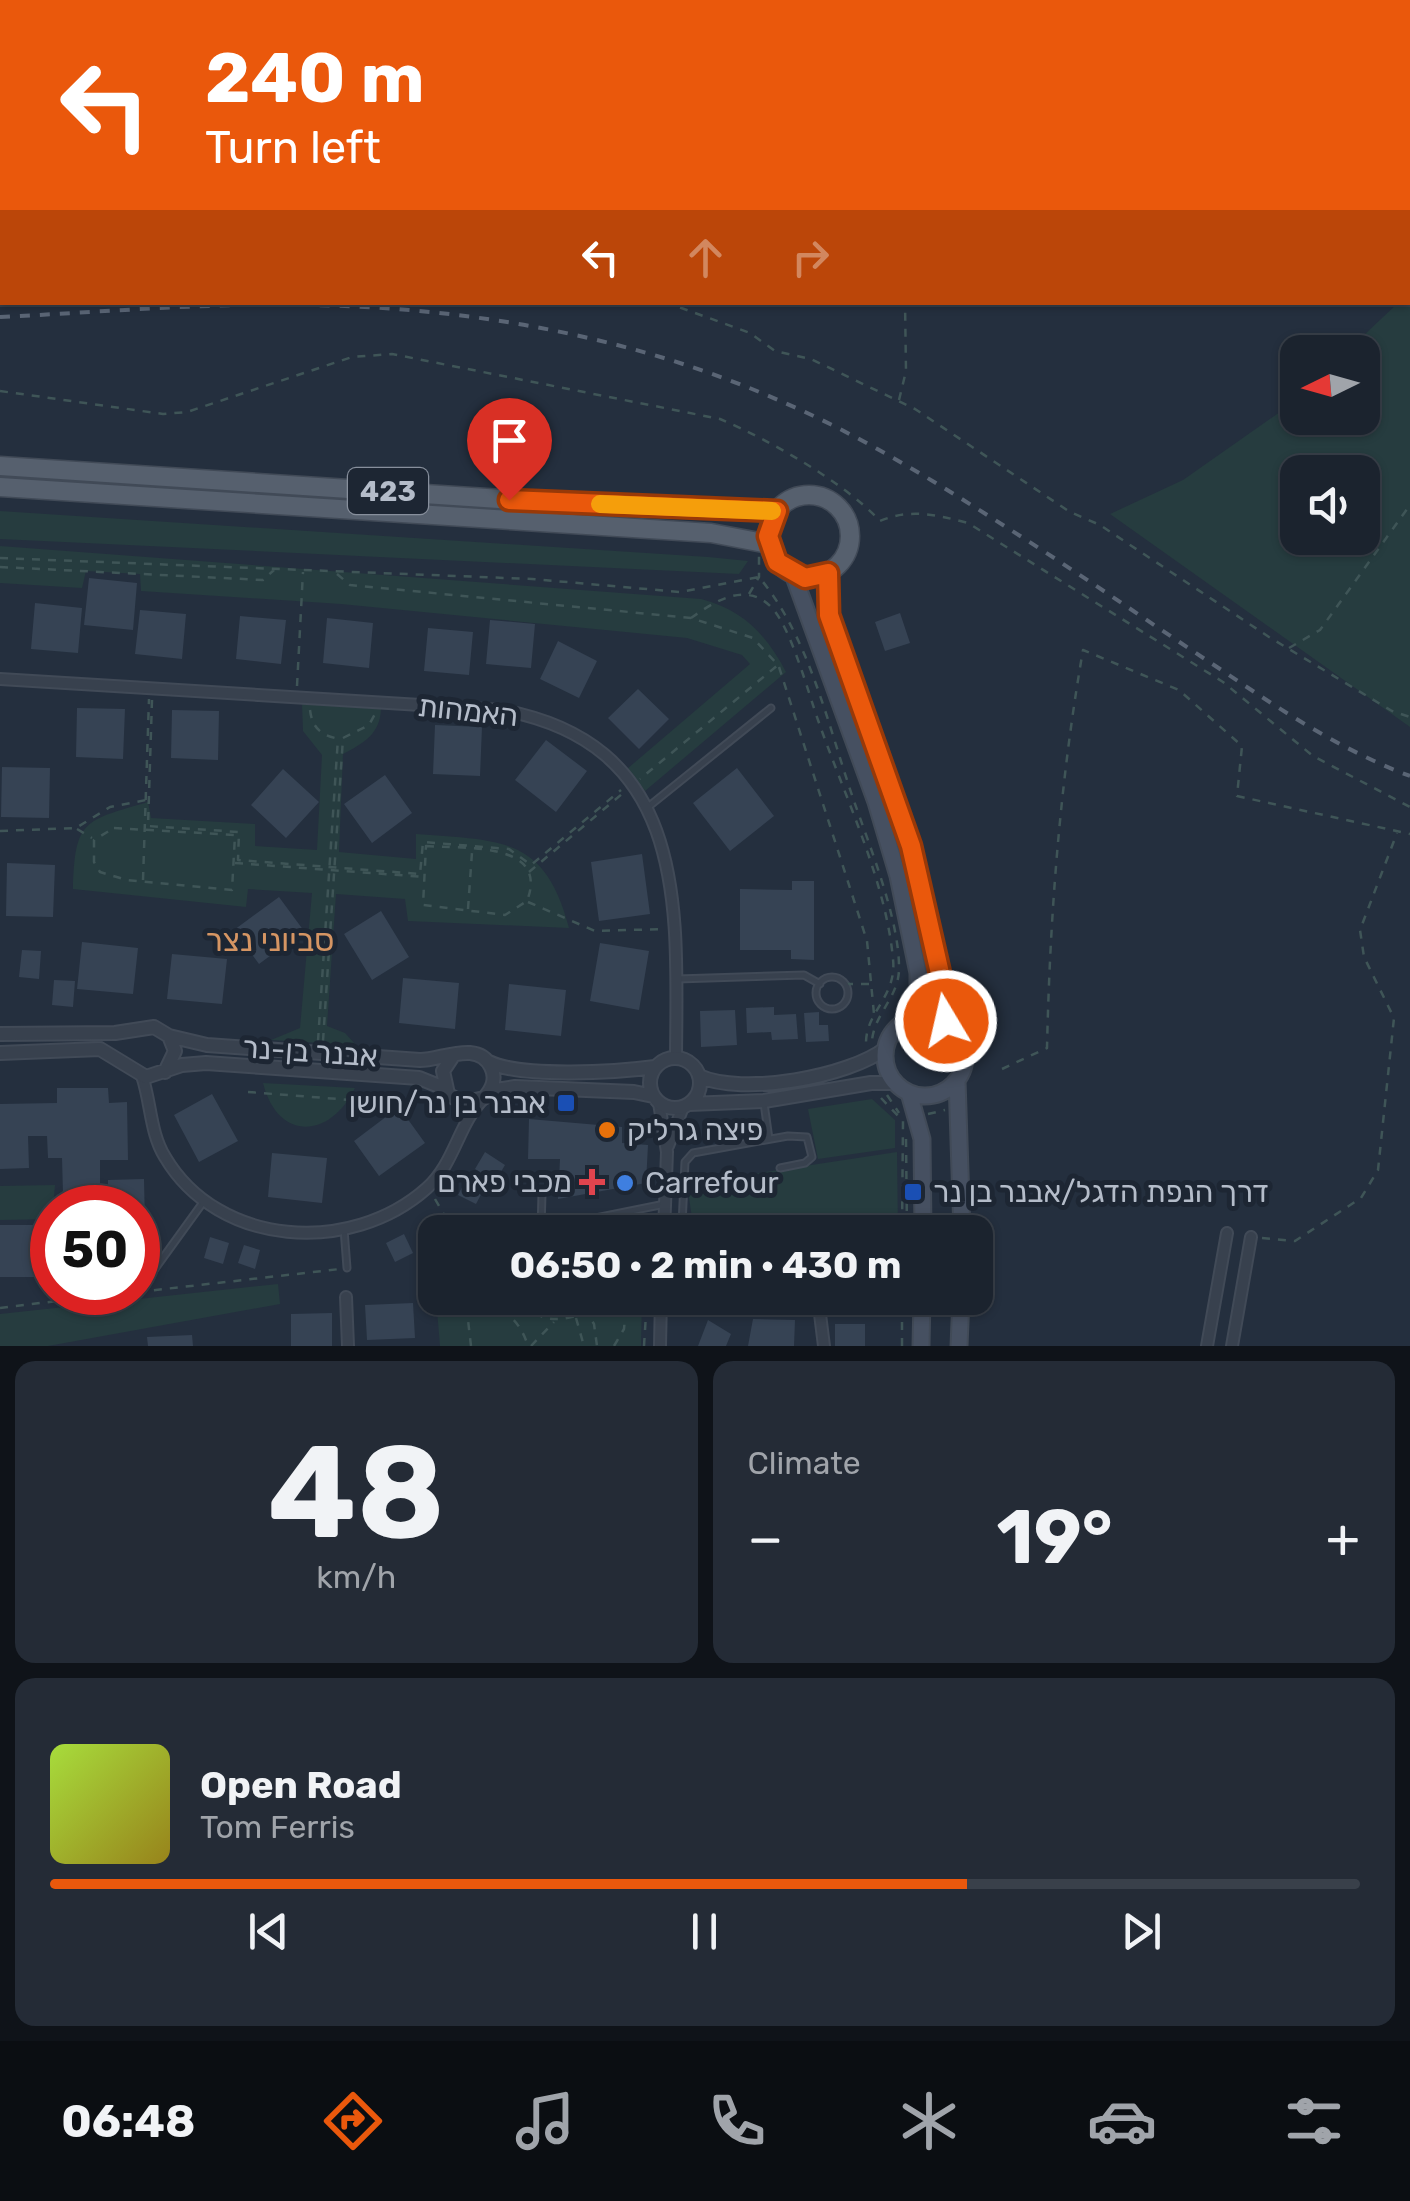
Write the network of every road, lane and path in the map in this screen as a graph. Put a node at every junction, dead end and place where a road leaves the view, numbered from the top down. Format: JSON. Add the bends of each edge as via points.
{"nodes":[{"id":1,"x":673,"y":305,"type":"edge"},
{"id":2,"x":905,"y":305,"type":"edge"},
{"id":3,"x":0,"y":391,"type":"edge"},
{"id":4,"x":898,"y":402,"type":"junction"},
{"id":5,"x":0,"y":466,"type":"edge"},
{"id":6,"x":0,"y":487,"type":"edge"},
{"id":7,"x":1410,"y":505,"type":"edge"},
{"id":8,"x":777,"y":511,"type":"junction"},
{"id":9,"x":769,"y":544,"type":"junction"},
{"id":10,"x":0,"y":558,"type":"edge"},
{"id":11,"x":0,"y":567,"type":"edge"},
{"id":12,"x":304,"y":572,"type":"junction"},
{"id":13,"x":828,"y":573,"type":"junction"},
{"id":14,"x":793,"y":574,"type":"junction"},
{"id":15,"x":691,"y":618,"type":"junction"},
{"id":16,"x":1287,"y":648,"type":"junction"},
{"id":17,"x":778,"y":665,"type":"junction"},
{"id":18,"x":0,"y":678,"type":"edge"},
{"id":19,"x":151,"y":688,"type":"junction"},
{"id":20,"x":787,"y":693,"type":"junction"},
{"id":21,"x":296,"y":697,"type":"junction"},
{"id":22,"x":310,"y":698,"type":"junction"},
{"id":23,"x":378,"y":702,"type":"junction"},
{"id":24,"x":772,"y":708,"type":"joint"},
{"id":25,"x":1410,"y":717,"type":"edge"},
{"id":26,"x":340,"y":738,"type":"junction"},
{"id":27,"x":630,"y":784,"type":"junction"},
{"id":28,"x":146,"y":800,"type":"junction"},
{"id":29,"x":1410,"y":807,"type":"edge"},
{"id":30,"x":646,"y":809,"type":"junction"},
{"id":31,"x":76,"y":828,"type":"junction"},
{"id":32,"x":145,"y":829,"type":"junction"},
{"id":33,"x":0,"y":831,"type":"edge"},
{"id":34,"x":1398,"y":831,"type":"junction"},
{"id":35,"x":1410,"y":834,"type":"edge"},
{"id":36,"x":94,"y":840,"type":"junction"},
{"id":37,"x":472,"y":849,"type":"junction"},
{"id":38,"x":233,"y":863,"type":"junction"},
{"id":39,"x":332,"y":869,"type":"junction"},
{"id":40,"x":529,"y":872,"type":"junction"},
{"id":41,"x":425,"y":877,"type":"junction"},
{"id":42,"x":143,"y":882,"type":"junction"},
{"id":43,"x":527,"y":901,"type":"junction"},
{"id":44,"x":468,"y":910,"type":"junction"},
{"id":45,"x":676,"y":929,"type":"junction"},
{"id":46,"x":677,"y":979,"type":"junction"},
{"id":47,"x":820,"y":984,"type":"junction"},
{"id":48,"x":845,"y":984,"type":"junction"},
{"id":49,"x":871,"y":984,"type":"junction"},
{"id":50,"x":874,"y":1014,"type":"junction"},
{"id":51,"x":905,"y":1020,"type":"junction"},
{"id":52,"x":952,"y":1026,"type":"junction"},
{"id":53,"x":138,"y":1030,"type":"junction"},
{"id":54,"x":0,"y":1034,"type":"edge"},
{"id":55,"x":168,"y":1036,"type":"junction"},
{"id":56,"x":0,"y":1053,"type":"edge"},
{"id":57,"x":320,"y":1053,"type":"junction"},
{"id":58,"x":453,"y":1056,"type":"junction"},
{"id":59,"x":875,"y":1056,"type":"junction"},
{"id":60,"x":676,"y":1058,"type":"junction"},
{"id":61,"x":488,"y":1062,"type":"junction"},
{"id":62,"x":128,"y":1066,"type":"junction"},
{"id":63,"x":655,"y":1067,"type":"junction"},
{"id":64,"x":1002,"y":1069,"type":"dead end"},
{"id":65,"x":163,"y":1073,"type":"junction"},
{"id":66,"x":142,"y":1076,"type":"junction"},
{"id":67,"x":699,"y":1076,"type":"junction"},
{"id":68,"x":957,"y":1080,"type":"junction"},
{"id":69,"x":882,"y":1083,"type":"junction"},
{"id":70,"x":444,"y":1088,"type":"junction"},
{"id":71,"x":248,"y":1092,"type":"dead end"},
{"id":72,"x":910,"y":1093,"type":"junction"},
{"id":73,"x":487,"y":1094,"type":"junction"},
{"id":74,"x":656,"y":1100,"type":"junction"},
{"id":75,"x":363,"y":1101,"type":"dead end"},
{"id":76,"x":764,"y":1101,"type":"junction"},
{"id":77,"x":686,"y":1106,"type":"junction"},
{"id":78,"x":956,"y":1108,"type":"junction"},
{"id":79,"x":918,"y":1116,"type":"junction"},
{"id":80,"x":769,"y":1139,"type":"junction"},
{"id":81,"x":667,"y":1152,"type":"junction"},
{"id":82,"x":780,"y":1168,"type":"dead end"},
{"id":83,"x":428,"y":1187,"type":"junction"},
{"id":84,"x":542,"y":1194,"type":"dead end"},
{"id":85,"x":204,"y":1201,"type":"junction"},
{"id":86,"x":665,"y":1204,"type":"junction"},
{"id":87,"x":444,"y":1215,"type":"edge"},
{"id":88,"x":665,"y":1215,"type":"edge"},
{"id":89,"x":683,"y":1215,"type":"edge"},
{"id":90,"x":905,"y":1215,"type":"edge"},
{"id":91,"x":905,"y":1215,"type":"edge"},
{"id":92,"x":923,"y":1215,"type":"edge"},
{"id":93,"x":961,"y":1215,"type":"edge"},
{"id":94,"x":344,"y":1228,"type":"junction"},
{"id":95,"x":1228,"y":1233,"type":"dead end"},
{"id":96,"x":1251,"y":1236,"type":"joint"},
{"id":97,"x":160,"y":1262,"type":"edge"},
{"id":98,"x":347,"y":1268,"type":"joint"},
{"id":99,"x":160,"y":1289,"type":"edge"},
{"id":100,"x":346,"y":1297,"type":"dead end"},
{"id":101,"x":30,"y":1304,"type":"edge"},
{"id":102,"x":0,"y":1308,"type":"edge"},
{"id":103,"x":469,"y":1315,"type":"edge"},
{"id":104,"x":510,"y":1315,"type":"edge"},
{"id":105,"x":516,"y":1315,"type":"edge"},
{"id":106,"x":537,"y":1315,"type":"edge"},
{"id":107,"x":625,"y":1315,"type":"edge"},
{"id":108,"x":646,"y":1315,"type":"edge"},
{"id":109,"x":661,"y":1315,"type":"edge"},
{"id":110,"x":821,"y":1315,"type":"edge"},
{"id":111,"x":902,"y":1315,"type":"edge"},
{"id":112,"x":922,"y":1315,"type":"edge"},
{"id":113,"x":961,"y":1315,"type":"edge"},
{"id":114,"x":963,"y":1315,"type":"edge"},
{"id":115,"x":575,"y":1317,"type":"junction"},
{"id":116,"x":514,"y":1318,"type":"junction"},
{"id":117,"x":555,"y":1321,"type":"junction"},
{"id":118,"x":348,"y":1346,"type":"edge"},
{"id":119,"x":471,"y":1346,"type":"edge"},
{"id":120,"x":530,"y":1346,"type":"edge"},
{"id":121,"x":584,"y":1346,"type":"edge"},
{"id":122,"x":597,"y":1346,"type":"edge"},
{"id":123,"x":614,"y":1346,"type":"edge"},
{"id":124,"x":644,"y":1346,"type":"edge"},
{"id":125,"x":660,"y":1346,"type":"edge"},
{"id":126,"x":824,"y":1346,"type":"edge"},
{"id":127,"x":902,"y":1346,"type":"edge"},
{"id":128,"x":921,"y":1346,"type":"edge"},
{"id":129,"x":960,"y":1346,"type":"edge"},
{"id":130,"x":968,"y":1346,"type":"edge"},
{"id":131,"x":1207,"y":1346,"type":"edge"},
{"id":132,"x":1232,"y":1346,"type":"edge"}],
"edges":[{"from":1,"to":4,"type":"path","via":[[750,333],[776,351],[811,359]]},
{"from":2,"to":4,"type":"path","via":[[906,371]]},
{"from":3,"to":29,"type":"path","via":[[186,412],[337,362],[392,354],[720,419],[858,498],[880,521],[900,512],[968,523],[1224,682],[1313,756]]},
{"from":4,"to":16,"type":"path"},
{"from":5,"to":8,"type":"main road","number":"423"},
{"from":6,"to":9,"type":"main road","number":"423","via":[[710,533]]},
{"from":7,"to":16,"type":"path","via":[[1320,630]]},
{"from":8,"to":9,"type":"main road"},
{"from":8,"to":13,"type":"main road","via":[[806,496],[823,498],[843,514],[849,545]]},
{"from":9,"to":14,"type":"main road"},
{"from":10,"to":59,"type":"path","via":[[532,579],[680,592],[759,576],[788,619],[810,672],[878,870],[898,980],[877,1019]]},
{"from":11,"to":12,"type":"path","via":[[263,580],[274,570]]},
{"from":12,"to":15,"type":"path","via":[[340,574],[350,585]]},
{"from":12,"to":21,"type":"path"},
{"from":13,"to":14,"type":"main road"},
{"from":13,"to":52,"type":"main road","via":[[829,615],[911,846]]},
{"from":14,"to":51,"type":"main road","via":[[898,876],[918,973],[918,992]]},
{"from":15,"to":17,"type":"path","via":[[753,638]]},
{"from":15,"to":50,"type":"path","via":[[721,597],[749,594],[772,608],[793,650],[890,936],[893,980]]},
{"from":16,"to":25,"type":"path"},
{"from":17,"to":20,"type":"path"},
{"from":17,"to":27,"type":"path"},
{"from":18,"to":19,"type":"street","name":"האמהות"},
{"from":19,"to":21,"type":"street","name":"האמהות"},
{"from":19,"to":28,"type":"path"},
{"from":19,"to":39,"type":"path","via":[[148,826],[239,832],[238,860]]},
{"from":20,"to":24,"type":"path"},
{"from":20,"to":49,"type":"path","via":[[867,940]]},
{"from":21,"to":22,"type":"street","name":"האמהות"},
{"from":22,"to":23,"type":"street","name":"האמהות"},
{"from":22,"to":26,"type":"path","via":[[313,724]]},
{"from":23,"to":26,"type":"path","via":[[368,726]]},
{"from":23,"to":27,"type":"street","name":"האמהות","via":[[502,710],[542,720],[604,756]]},
{"from":24,"to":30,"type":"lane"},
{"from":26,"to":39,"type":"path"},
{"from":27,"to":30,"type":"street","name":"האמהות"},
{"from":27,"to":39,"type":"path","via":[[531,865],[509,848],[423,842],[420,874]]},
{"from":27,"to":40,"type":"path"},
{"from":28,"to":31,"type":"path","via":[[110,807]]},
{"from":28,"to":32,"type":"path"},
{"from":30,"to":45,"type":"street","name":"האמהות","via":[[667,855]]},
{"from":31,"to":33,"type":"path"},
{"from":31,"to":36,"type":"path"},
{"from":32,"to":36,"type":"path","via":[[114,828]]},
{"from":32,"to":38,"type":"path","via":[[235,835]]},
{"from":32,"to":42,"type":"path"},
{"from":34,"to":35,"type":"path"},
{"from":34,"to":64,"type":"path","via":[[1237,796],[1242,746],[1179,690],[1083,650],[1050,907],[1047,1048]]},
{"from":34,"to":96,"type":"path","via":[[1360,930],[1364,957],[1394,1018],[1378,1170],[1361,1198],[1295,1241]]},
{"from":36,"to":42,"type":"path","via":[[100,872]]},
{"from":37,"to":40,"type":"path","via":[[504,851]]},
{"from":37,"to":41,"type":"path","via":[[426,846]]},
{"from":37,"to":44,"type":"path"},
{"from":38,"to":39,"type":"path"},
{"from":38,"to":42,"type":"path","via":[[232,890]]},
{"from":39,"to":41,"type":"path"},
{"from":39,"to":57,"type":"path"},
{"from":40,"to":43,"type":"path"},
{"from":41,"to":44,"type":"path","via":[[424,905]]},
{"from":43,"to":44,"type":"path","via":[[505,915]]},
{"from":43,"to":45,"type":"path","via":[[595,932]]},
{"from":45,"to":46,"type":"street","name":"האמהות"},
{"from":46,"to":47,"type":"lane","via":[[804,975]]},
{"from":46,"to":60,"type":"street","name":"האמהות"},
{"from":47,"to":48,"type":"lane","via":[[832,978]]},
{"from":47,"to":48,"type":"lane","via":[[818,1000],[830,1009],[845,1003]]},
{"from":48,"to":49,"type":"path"},
{"from":49,"to":50,"type":"path"},
{"from":50,"to":59,"type":"path","via":[[866,1036]]},
{"from":51,"to":52,"type":"main road","via":[[930,1015]]},
{"from":51,"to":59,"type":"main road"},
{"from":52,"to":68,"type":"main road","via":[[965,1052]]},
{"from":53,"to":54,"type":"street"},
{"from":53,"to":55,"type":"street","via":[[154,1027]]},
{"from":53,"to":62,"type":"street","via":[[126,1043]]},
{"from":55,"to":57,"type":"street","name":"אבנר בן-נר"},
{"from":55,"to":65,"type":"street","via":[[174,1051]]},
{"from":56,"to":62,"type":"street","via":[[100,1050]]},
{"from":57,"to":58,"type":"street","name":"אבנר בן-נר"},
{"from":58,"to":61,"type":"street","via":[[469,1052]]},
{"from":58,"to":70,"type":"street","via":[[443,1070]]},
{"from":59,"to":67,"type":"street","via":[[761,1083],[728,1085]]},
{"from":59,"to":69,"type":"main road","via":[[886,1066]]},
{"from":60,"to":63,"type":"street"},
{"from":60,"to":67,"type":"street"},
{"from":61,"to":63,"type":"street","via":[[508,1069]]},
{"from":61,"to":73,"type":"street","via":[[494,1076]]},
{"from":62,"to":66,"type":"street"},
{"from":63,"to":74,"type":"street","via":[[650,1082]]},
{"from":65,"to":66,"type":"street"},
{"from":65,"to":70,"type":"street","name":"אבנר בן-נר","via":[[206,1063],[419,1078]]},
{"from":66,"to":85,"type":"street","via":[[162,1153]]},
{"from":67,"to":77,"type":"street","via":[[698,1092]]},
{"from":68,"to":72,"type":"main road","via":[[939,1094]]},
{"from":68,"to":78,"type":"main road"},
{"from":69,"to":72,"type":"main road"},
{"from":69,"to":76,"type":"street"},
{"from":69,"to":90,"type":"path","via":[[903,1121]]},
{"from":69,"to":91,"type":"path","via":[[906,1120]]},
{"from":70,"to":73,"type":"street","via":[[462,1103]]},
{"from":71,"to":75,"type":"path"},
{"from":72,"to":79,"type":"main road"},
{"from":73,"to":74,"type":"street","via":[[515,1087],[634,1092]]},
{"from":73,"to":83,"type":"street"},
{"from":74,"to":77,"type":"street"},
{"from":74,"to":81,"type":"street"},
{"from":76,"to":77,"type":"street"},
{"from":76,"to":80,"type":"lane"},
{"from":77,"to":81,"type":"street"},
{"from":78,"to":79,"type":"path"},
{"from":78,"to":93,"type":"main road"},
{"from":79,"to":92,"type":"main road"},
{"from":80,"to":82,"type":"lane","via":[[800,1136],[812,1145],[806,1164]]},
{"from":80,"to":89,"type":"lane","via":[[690,1156]]},
{"from":81,"to":86,"type":"street"},
{"from":83,"to":87,"type":"path"},
{"from":83,"to":94,"type":"street","via":[[394,1210]]},
{"from":84,"to":86,"type":"lane","via":[[541,1229]]},
{"from":85,"to":94,"type":"street","via":[[269,1230]]},
{"from":85,"to":97,"type":"lane"},
{"from":86,"to":88,"type":"street"},
{"from":94,"to":98,"type":"lane"},
{"from":95,"to":131,"type":"street"},
{"from":96,"to":132,"type":"street"},
{"from":98,"to":99,"type":"path"},
{"from":100,"to":118,"type":"street"},
{"from":101,"to":102,"type":"path"},
{"from":103,"to":119,"type":"path"},
{"from":104,"to":116,"type":"path"},
{"from":105,"to":116,"type":"path"},
{"from":106,"to":117,"type":"path"},
{"from":107,"to":123,"type":"path"},
{"from":108,"to":124,"type":"path"},
{"from":109,"to":125,"type":"street"},
{"from":110,"to":126,"type":"street"},
{"from":111,"to":127,"type":"path"},
{"from":112,"to":128,"type":"main road"},
{"from":113,"to":129,"type":"main road"},
{"from":114,"to":130,"type":"main road"},
{"from":115,"to":117,"type":"path"},
{"from":115,"to":121,"type":"path"},
{"from":115,"to":122,"type":"path","via":[[587,1313]]},
{"from":116,"to":120,"type":"path"},
{"from":117,"to":120,"type":"path"}]}
